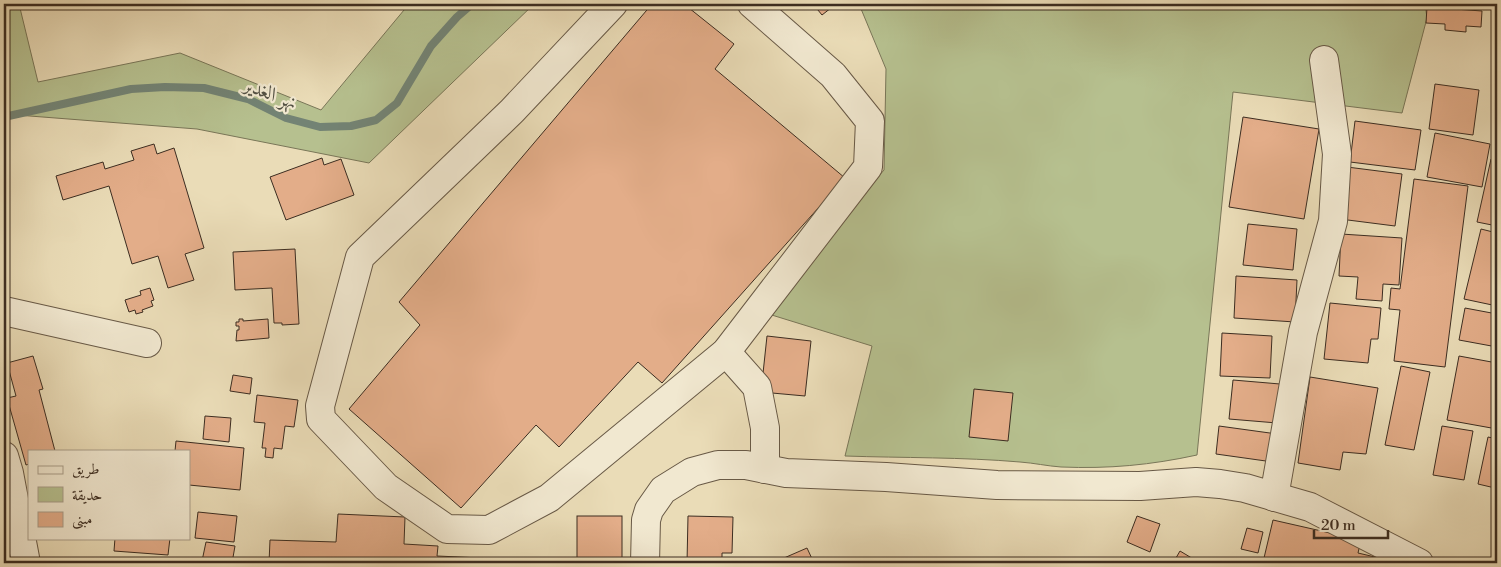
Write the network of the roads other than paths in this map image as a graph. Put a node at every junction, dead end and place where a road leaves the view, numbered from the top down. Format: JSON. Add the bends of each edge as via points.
{"nodes":[{"id":1,"x":613,"y":4,"type":"edge"},
{"id":2,"x":761,"y":7,"type":"edge"},
{"id":3,"x":1324,"y":60,"type":"dead end"},
{"id":4,"x":4,"y":311,"type":"edge"},
{"id":5,"x":147,"y":343,"type":"dead end"},
{"id":6,"x":726,"y":352,"type":"junction"},
{"id":7,"x":4,"y":456,"type":"edge"},
{"id":8,"x":765,"y":469,"type":"junction"},
{"id":9,"x":1274,"y":497,"type":"junction"},
{"id":10,"x":26,"y":563,"type":"edge"},
{"id":11,"x":645,"y":563,"type":"edge"},
{"id":12,"x":1419,"y":563,"type":"edge"}],
"edges":[{"from":1,"to":6,"type":"street","via":[[512,111],[360,257],[320,406],[321,419],[386,488],[447,529],[489,530],[549,498]]},
{"from":2,"to":6,"type":"street","via":[[833,75],[870,121],[868,167]]},
{"from":3,"to":9,"type":"street","via":[[1337,154],[1333,221],[1304,332]]},
{"from":4,"to":5,"type":"street"},
{"from":6,"to":8,"type":"street","via":[[757,387],[765,428]]},
{"from":7,"to":10,"type":"street"},
{"from":8,"to":9,"type":"street","via":[[997,486],[1140,486],[1196,482],[1245,488]]},
{"from":8,"to":11,"type":"street","via":[[718,465],[692,472],[663,490],[646,520]]},
{"from":9,"to":12,"type":"street","via":[[1310,507]]}]}
